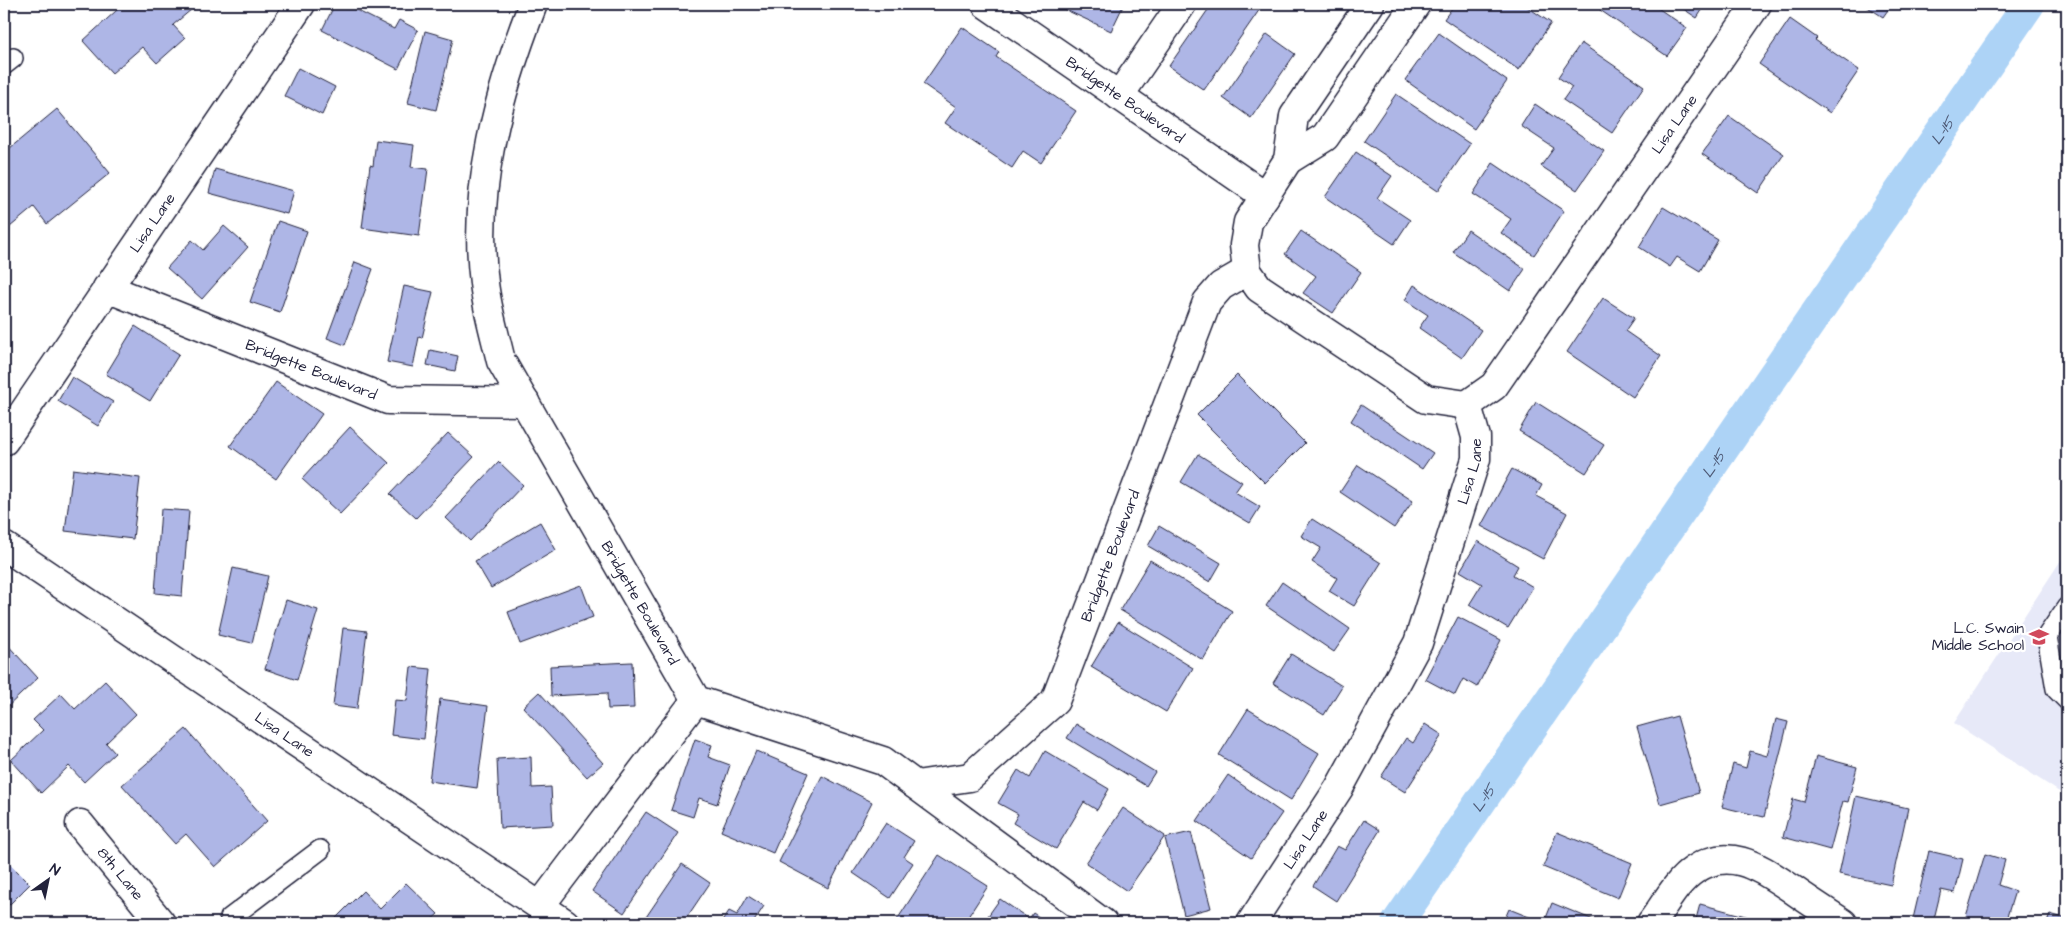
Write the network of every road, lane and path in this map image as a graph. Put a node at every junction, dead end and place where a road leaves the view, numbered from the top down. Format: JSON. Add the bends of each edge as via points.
{"nodes":[{"id":1,"x":301,"y":4,"type":"edge"},
{"id":2,"x":533,"y":4,"type":"edge"},
{"id":3,"x":986,"y":4,"type":"edge"},
{"id":4,"x":1182,"y":4,"type":"edge"},
{"id":5,"x":1370,"y":4,"type":"edge"},
{"id":6,"x":1416,"y":4,"type":"edge"},
{"id":7,"x":1757,"y":4,"type":"edge"},
{"id":8,"x":1119,"y":96,"type":"junction"},
{"id":9,"x":1288,"y":160,"type":"junction"},
{"id":10,"x":1265,"y":196,"type":"junction"},
{"id":11,"x":1247,"y":271,"type":"junction"},
{"id":12,"x":107,"y":288,"type":"junction"},
{"id":13,"x":525,"y":402,"type":"junction"},
{"id":14,"x":1467,"y":405,"type":"junction"},
{"id":15,"x":4,"y":441,"type":"edge"},
{"id":16,"x":4,"y":546,"type":"edge"},
{"id":17,"x":2067,"y":606,"type":"edge"},
{"id":18,"x":696,"y":700,"type":"junction"},
{"id":19,"x":2067,"y":700,"type":"edge"},
{"id":20,"x":916,"y":785,"type":"junction"},
{"id":21,"x":80,"y":824,"type":"dead end"},
{"id":22,"x":320,"y":850,"type":"dead end"},
{"id":23,"x":540,"y":906,"type":"junction"},
{"id":24,"x":232,"y":921,"type":"edge"},
{"id":25,"x":161,"y":923,"type":"edge"},
{"id":26,"x":565,"y":923,"type":"edge"},
{"id":27,"x":1103,"y":923,"type":"edge"},
{"id":28,"x":1251,"y":923,"type":"edge"},
{"id":29,"x":1651,"y":923,"type":"edge"},
{"id":30,"x":1843,"y":923,"type":"edge"}],
"edges":[{"from":1,"to":12,"type":"street","name":"Lisa Lane"},
{"from":2,"to":13,"type":"street","name":"Bridgette Boulevard","via":[[516,48],[494,124],[481,226],[484,281],[501,361]]},
{"from":3,"to":8,"type":"street","name":"Bridgette Boulevard"},
{"from":4,"to":8,"type":"street"},
{"from":5,"to":9,"type":"street","via":[[1294,116]]},
{"from":6,"to":9,"type":"street","via":[[1325,137]]},
{"from":7,"to":14,"type":"street","name":"Lisa Lane","via":[[1494,386]]},
{"from":8,"to":10,"type":"street","name":"Bridgette Boulevard"},
{"from":9,"to":10,"type":"street"},
{"from":10,"to":11,"type":"street","via":[[1248,222],[1244,245]]},
{"from":11,"to":14,"type":"street","via":[[1259,288],[1426,399]]},
{"from":11,"to":20,"type":"street","name":"Bridgette Boulevard","via":[[1221,286],[1207,302],[1055,701],[970,777]]},
{"from":12,"to":13,"type":"street","name":"Bridgette Boulevard","via":[[388,400]]},
{"from":12,"to":15,"type":"street","name":"Lisa Lane"},
{"from":13,"to":18,"type":"street","name":"Bridgette Boulevard"},
{"from":14,"to":28,"type":"street","name":"Lisa Lane","via":[[1476,437],[1476,459],[1418,643],[1339,788]]},
{"from":16,"to":23,"type":"street","name":"Lisa Lane"},
{"from":17,"to":19,"type":"lane","via":[[2047,636],[2056,689]]},
{"from":18,"to":20,"type":"street","via":[[884,761]]},
{"from":18,"to":23,"type":"street"},
{"from":20,"to":27,"type":"street"},
{"from":21,"to":25,"type":"street","name":"8th Lane"},
{"from":22,"to":24,"type":"lane"},
{"from":23,"to":26,"type":"street","name":"Lisa Lane"},
{"from":29,"to":30,"type":"street","via":[[1677,886],[1694,870],[1713,861],[1734,860],[1755,865]]}]}
